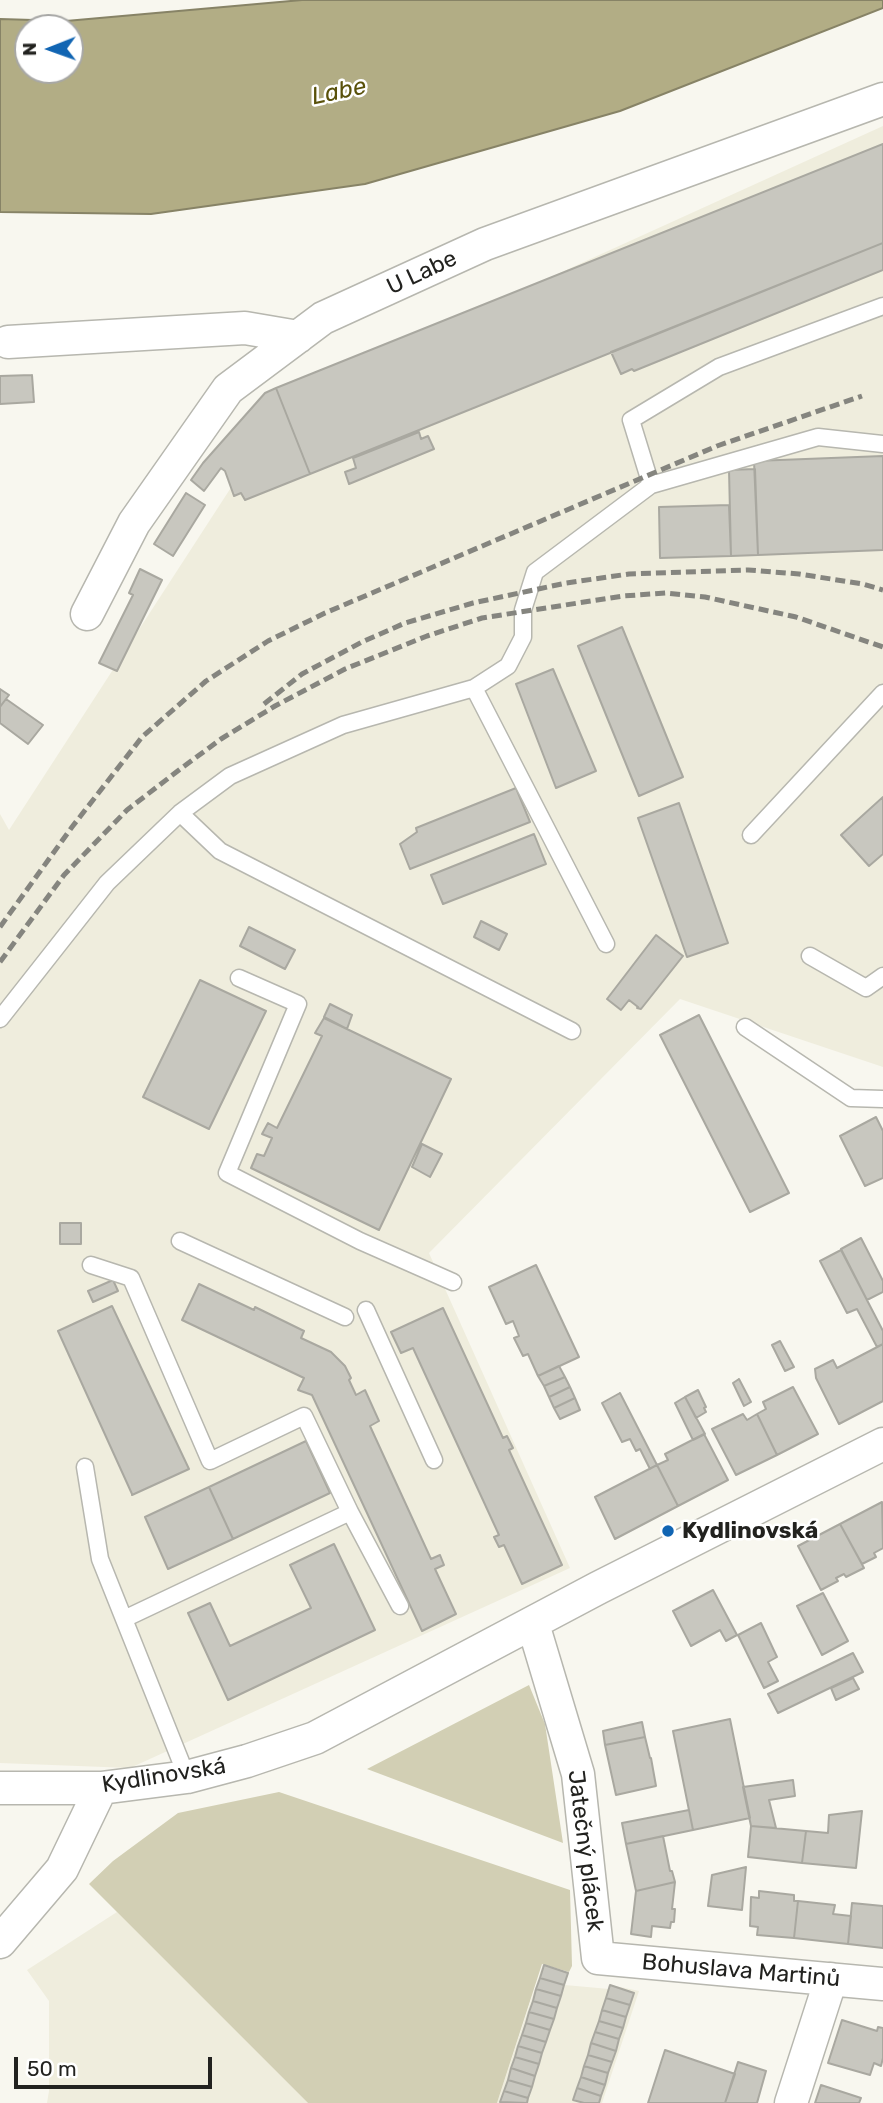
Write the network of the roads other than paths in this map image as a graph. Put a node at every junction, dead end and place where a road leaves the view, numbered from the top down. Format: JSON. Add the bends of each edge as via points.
{"nodes":[{"id":1,"x":883,"y":99,"type":"edge"},
{"id":2,"x":883,"y":306,"type":"edge"},
{"id":3,"x":298,"y":337,"type":"junction"},
{"id":4,"x":8,"y":342,"type":"dead end"},
{"id":5,"x":883,"y":444,"type":"edge"},
{"id":6,"x":651,"y":485,"type":"junction"},
{"id":7,"x":87,"y":614,"type":"dead end"},
{"id":8,"x":474,"y":688,"type":"junction"},
{"id":9,"x":883,"y":693,"type":"edge"},
{"id":10,"x":180,"y":813,"type":"junction"},
{"id":11,"x":751,"y":835,"type":"dead end"},
{"id":12,"x":606,"y":944,"type":"dead end"},
{"id":13,"x":810,"y":956,"type":"dead end"},
{"id":14,"x":239,"y":978,"type":"dead end"},
{"id":15,"x":881,"y":982,"type":"edge"},
{"id":16,"x":0,"y":1020,"type":"edge"},
{"id":17,"x":744,"y":1027,"type":"dead end"},
{"id":18,"x":572,"y":1031,"type":"dead end"},
{"id":19,"x":883,"y":1099,"type":"edge"},
{"id":20,"x":180,"y":1241,"type":"dead end"},
{"id":21,"x":91,"y":1265,"type":"dead end"},
{"id":22,"x":453,"y":1282,"type":"dead end"},
{"id":23,"x":366,"y":1310,"type":"dead end"},
{"id":24,"x":345,"y":1317,"type":"dead end"},
{"id":25,"x":883,"y":1444,"type":"edge"},
{"id":26,"x":434,"y":1460,"type":"dead end"},
{"id":27,"x":85,"y":1467,"type":"dead end"},
{"id":28,"x":350,"y":1512,"type":"junction"},
{"id":29,"x":400,"y":1606,"type":"dead end"},
{"id":30,"x":124,"y":1619,"type":"junction"},
{"id":31,"x":533,"y":1624,"type":"junction"},
{"id":32,"x":187,"y":1777,"type":"junction"},
{"id":33,"x":0,"y":1788,"type":"edge"},
{"id":34,"x":101,"y":1788,"type":"junction"},
{"id":35,"x":0,"y":1942,"type":"edge"},
{"id":36,"x":598,"y":1958,"type":"joint"},
{"id":37,"x":831,"y":1979,"type":"junction"},
{"id":38,"x":883,"y":1984,"type":"edge"},
{"id":39,"x":791,"y":2103,"type":"edge"}],
"edges":[{"from":1,"to":3,"type":"street","name":"U Labe","via":[[485,244],[323,318]]},
{"from":2,"to":6,"type":"lane","via":[[719,368],[631,420]]},
{"from":3,"to":4,"type":"street","via":[[245,328]]},
{"from":3,"to":7,"type":"street","name":"U Labe","via":[[228,389],[134,523]]},
{"from":5,"to":6,"type":"lane","via":[[818,437]]},
{"from":6,"to":8,"type":"lane","via":[[534,572],[523,610],[523,637],[508,666]]},
{"from":8,"to":10,"type":"lane","via":[[343,726],[230,776]]},
{"from":8,"to":12,"type":"lane"},
{"from":9,"to":11,"type":"lane"},
{"from":10,"to":16,"type":"lane","via":[[107,883]]},
{"from":10,"to":18,"type":"lane","via":[[220,850]]},
{"from":13,"to":15,"type":"lane","via":[[866,988]]},
{"from":14,"to":22,"type":"lane","via":[[298,1004],[227,1173]]},
{"from":17,"to":19,"type":"lane","via":[[851,1098]]},
{"from":20,"to":24,"type":"lane"},
{"from":21,"to":28,"type":"lane","via":[[131,1278],[210,1461],[304,1416]]},
{"from":23,"to":26,"type":"lane"},
{"from":25,"to":31,"type":"street","name":"Kydlinovská"},
{"from":27,"to":30,"type":"lane","via":[[100,1559]]},
{"from":28,"to":29,"type":"lane"},
{"from":28,"to":30,"type":"lane"},
{"from":30,"to":32,"type":"lane"},
{"from":31,"to":32,"type":"street","name":"Kydlinovská","via":[[315,1738]]},
{"from":31,"to":36,"type":"street","name":"Jatečný plácek","via":[[578,1774]]},
{"from":32,"to":34,"type":"street","name":"Kydlinovská"},
{"from":33,"to":34,"type":"street","name":"Kydlinovská"},
{"from":34,"to":35,"type":"street","via":[[62,1869]]},
{"from":36,"to":37,"type":"street","name":"Bohuslava Martinů"},
{"from":37,"to":38,"type":"street","name":"Bohuslava Martinů"},
{"from":37,"to":39,"type":"street"}]}
